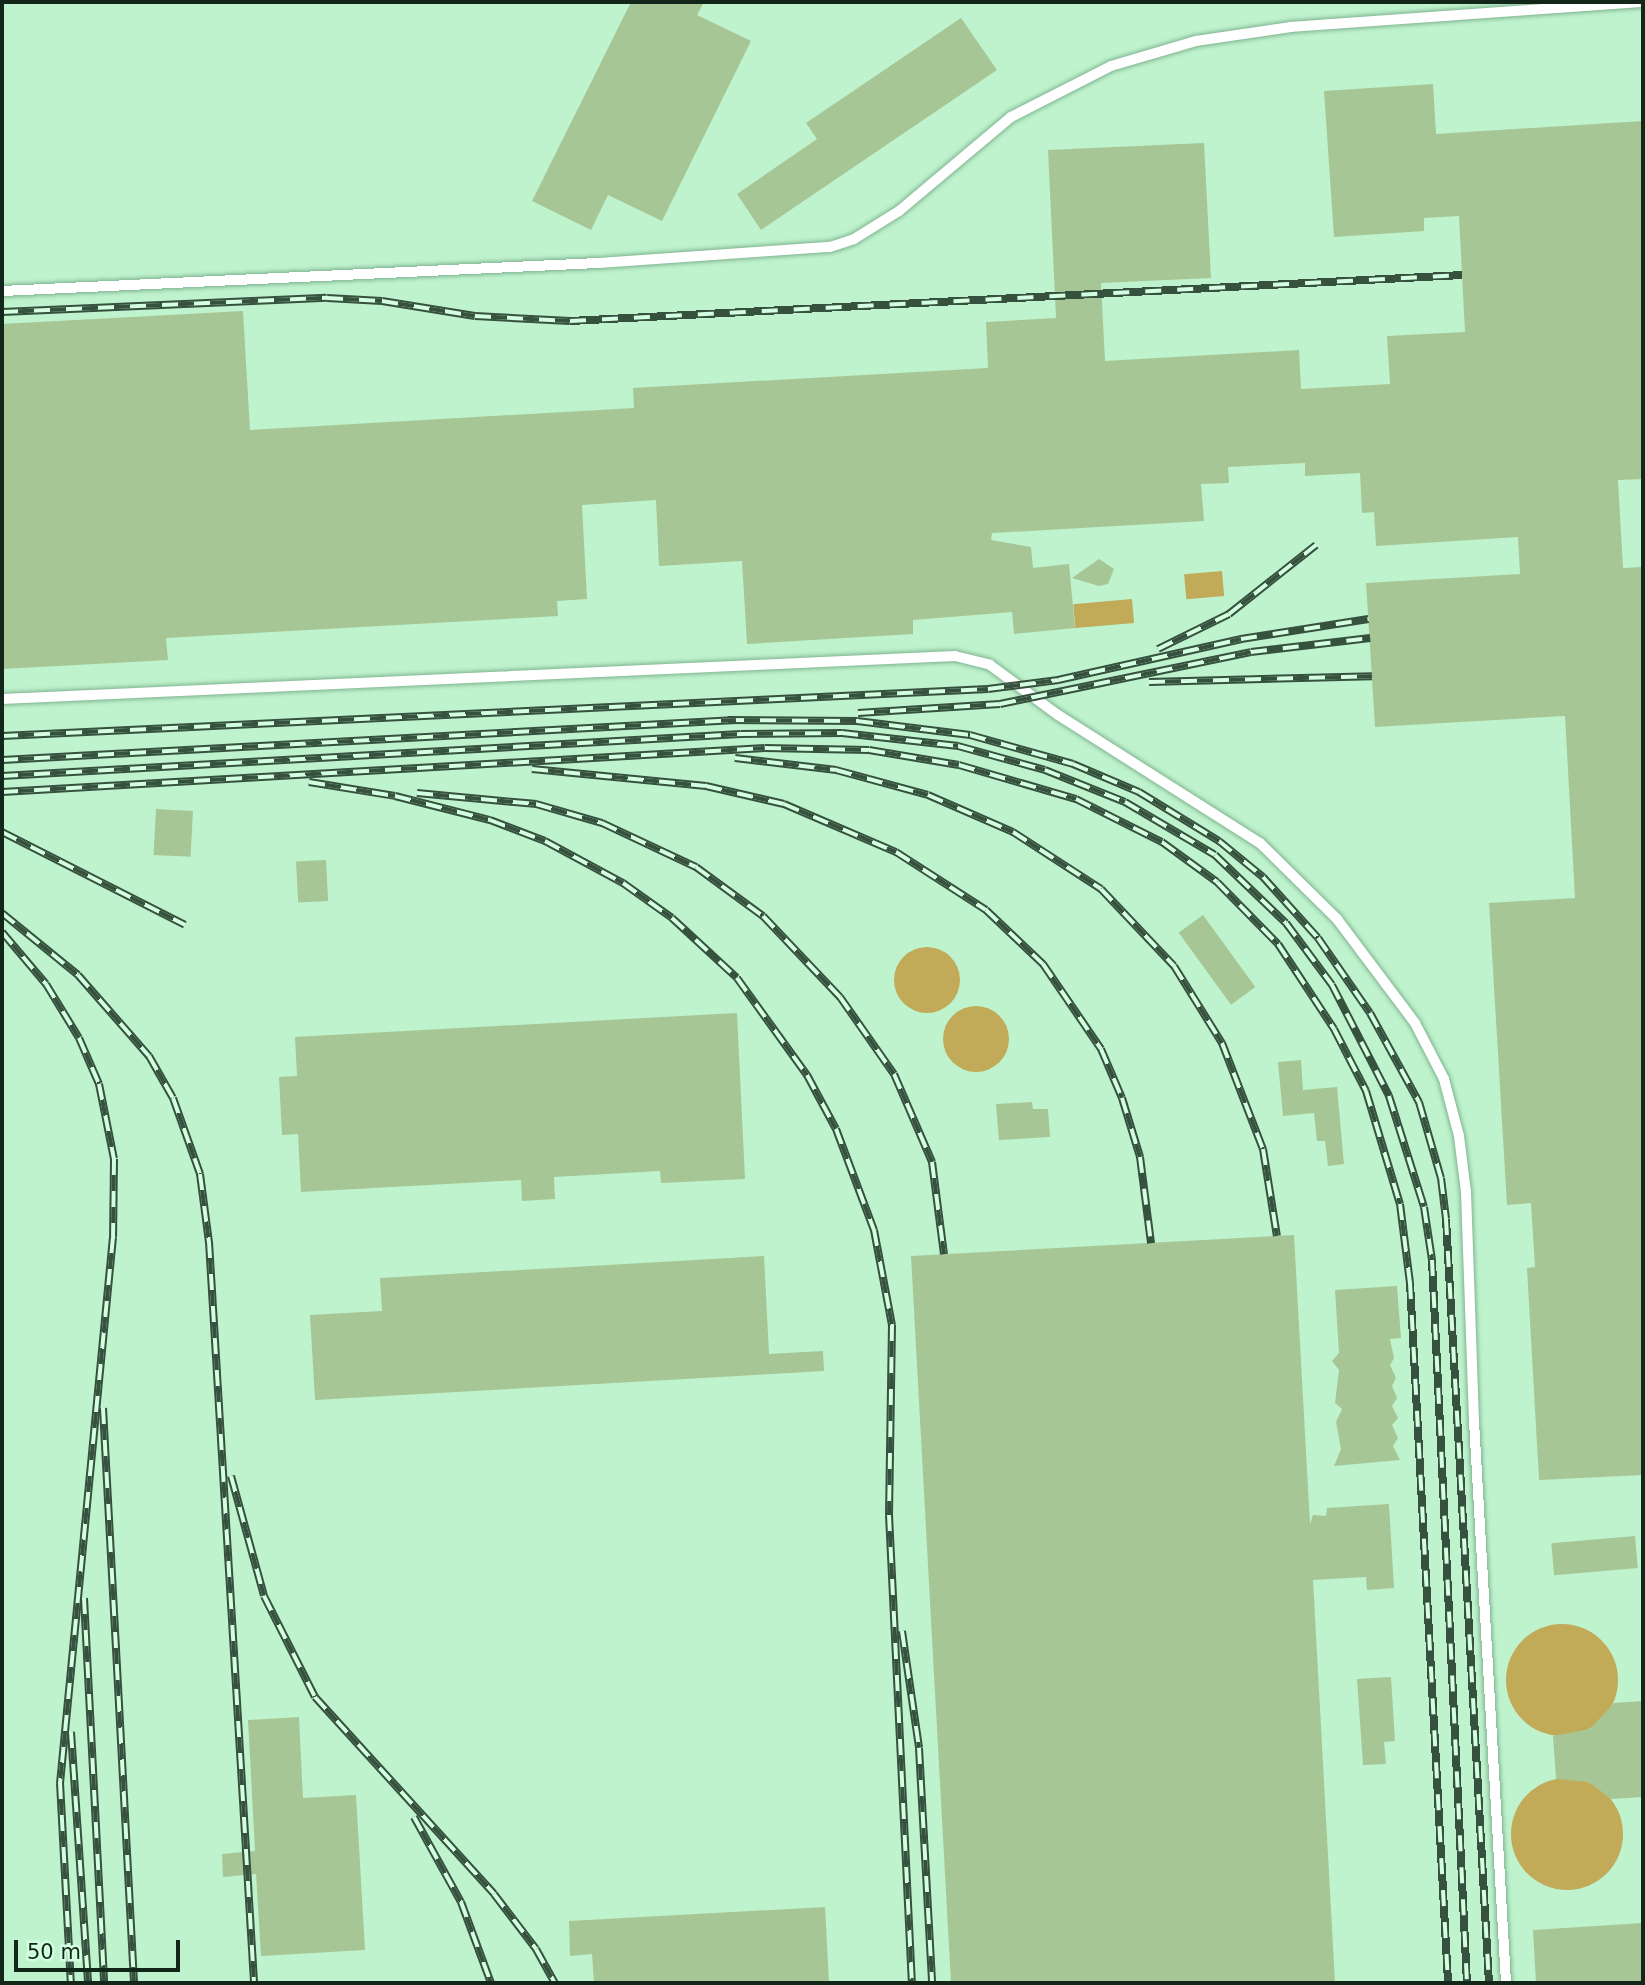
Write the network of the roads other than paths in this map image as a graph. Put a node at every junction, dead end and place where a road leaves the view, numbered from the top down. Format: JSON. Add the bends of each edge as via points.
{"nodes":[{"id":1,"x":1643,"y":2,"type":"edge"},
{"id":2,"x":2,"y":291,"type":"edge"},
{"id":3,"x":2,"y":699,"type":"edge"},
{"id":4,"x":1506,"y":1983,"type":"edge"}],
"edges":[{"from":1,"to":2,"type":"lane","via":[[1291,27],[1156,52],[1111,66],[1042,98],[1011,117],[876,227],[854,239],[809,250]]},
{"from":3,"to":4,"type":"lane","via":[[955,656],[990,665],[1058,715],[1260,843],[1337,919],[1415,1023],[1444,1079],[1459,1136],[1466,1192]]}]}
